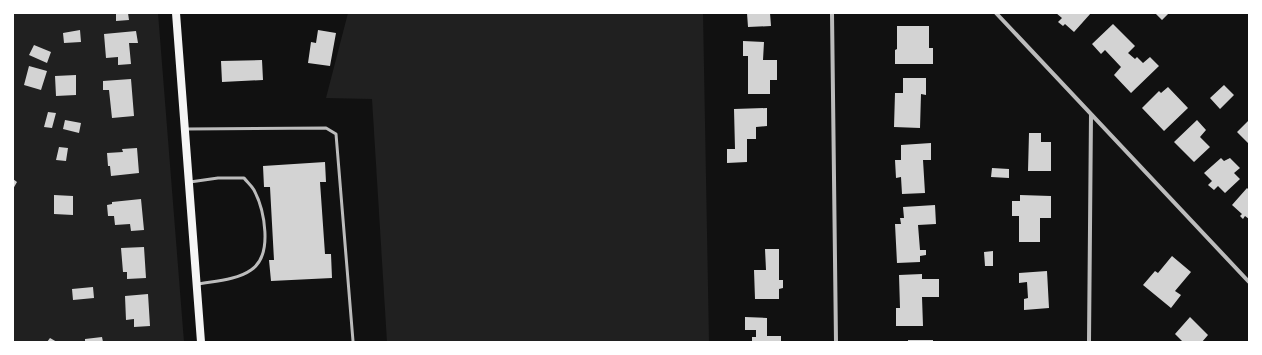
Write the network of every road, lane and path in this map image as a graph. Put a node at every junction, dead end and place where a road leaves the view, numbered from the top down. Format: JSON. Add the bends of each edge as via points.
{"nodes":[{"id":1,"x":176,"y":13,"type":"edge"},
{"id":2,"x":832,"y":13,"type":"edge"},
{"id":3,"x":996,"y":13,"type":"edge"},
{"id":4,"x":1091,"y":114,"type":"junction"},
{"id":5,"x":185,"y":129,"type":"junction"},
{"id":6,"x":189,"y":182,"type":"junction"},
{"id":7,"x":1249,"y":282,"type":"edge"},
{"id":8,"x":197,"y":284,"type":"junction"},
{"id":9,"x":353,"y":341,"type":"edge"},
{"id":10,"x":201,"y":342,"type":"edge"},
{"id":11,"x":836,"y":342,"type":"edge"},
{"id":12,"x":1089,"y":342,"type":"edge"}],
"edges":[{"from":1,"to":5,"type":"main road"},
{"from":2,"to":11,"type":"street"},
{"from":3,"to":4,"type":"street"},
{"from":4,"to":7,"type":"street"},
{"from":4,"to":12,"type":"street"},
{"from":5,"to":6,"type":"main road"},
{"from":5,"to":9,"type":"lane","via":[[326,128],[336,134]]},
{"from":6,"to":8,"type":"main road"},
{"from":6,"to":8,"type":"lane","via":[[244,178],[253,188],[260,203],[264,223],[265,244],[261,259],[253,269],[242,275]]},
{"from":8,"to":10,"type":"main road"}]}
